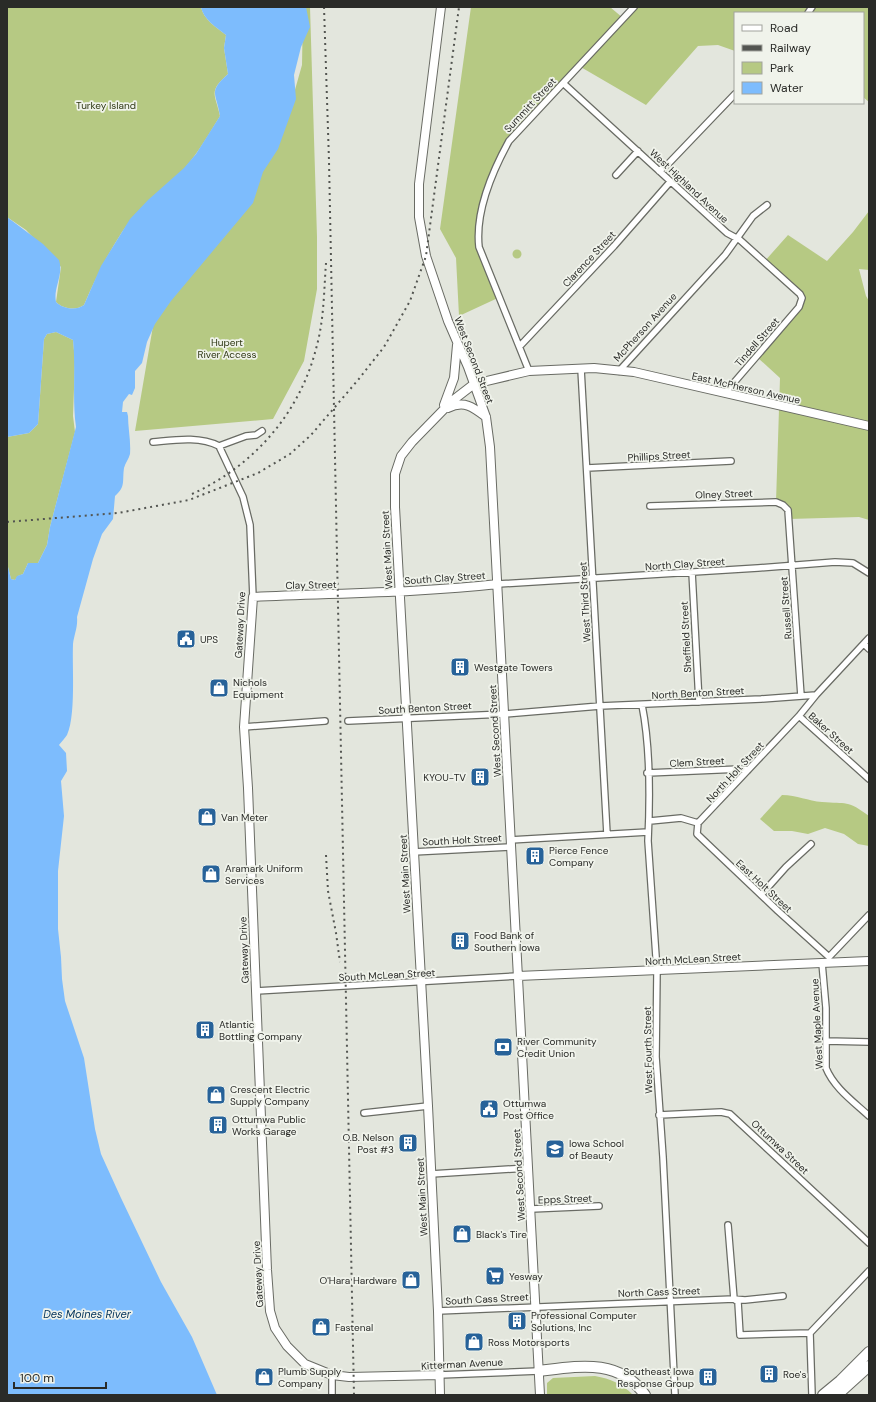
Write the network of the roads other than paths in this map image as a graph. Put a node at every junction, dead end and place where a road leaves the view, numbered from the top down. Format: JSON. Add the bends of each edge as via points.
{"nodes":[{"id":1,"x":441,"y":7,"type":"edge"},
{"id":2,"x":634,"y":7,"type":"edge"},
{"id":3,"x":564,"y":83,"type":"junction"},
{"id":4,"x":734,"y":95,"type":"edge"},
{"id":5,"x":638,"y":151,"type":"junction"},
{"id":6,"x":659,"y":171,"type":"junction"},
{"id":7,"x":616,"y":175,"type":"dead end"},
{"id":8,"x":670,"y":182,"type":"junction"},
{"id":9,"x":767,"y":204,"type":"dead end"},
{"id":10,"x":735,"y":238,"type":"junction"},
{"id":11,"x":801,"y":301,"type":"joint"},
{"id":12,"x":457,"y":343,"type":"junction"},
{"id":13,"x":520,"y":346,"type":"junction"},
{"id":14,"x":581,"y":369,"type":"junction"},
{"id":15,"x":619,"y":370,"type":"junction"},
{"id":16,"x":529,"y":371,"type":"junction"},
{"id":17,"x":474,"y":384,"type":"junction"},
{"id":18,"x":725,"y":393,"type":"junction"},
{"id":19,"x":442,"y":411,"type":"junction"},
{"id":20,"x":486,"y":417,"type":"junction"},
{"id":21,"x":869,"y":426,"type":"edge"},
{"id":22,"x":262,"y":431,"type":"dead end"},
{"id":23,"x":153,"y":442,"type":"dead end"},
{"id":24,"x":219,"y":446,"type":"junction"},
{"id":25,"x":731,"y":461,"type":"dead end"},
{"id":26,"x":587,"y":468,"type":"junction"},
{"id":27,"x":650,"y":506,"type":"dead end"},
{"id":28,"x":789,"y":519,"type":"joint"},
{"id":29,"x":792,"y":565,"type":"junction"},
{"id":30,"x":692,"y":572,"type":"junction"},
{"id":31,"x":869,"y":573,"type":"edge"},
{"id":32,"x":593,"y":578,"type":"junction"},
{"id":33,"x":498,"y":584,"type":"junction"},
{"id":34,"x":399,"y":591,"type":"junction"},
{"id":35,"x":369,"y":592,"type":"joint"},
{"id":36,"x":253,"y":597,"type":"junction"},
{"id":37,"x":869,"y":638,"type":"edge"},
{"id":38,"x":864,"y":644,"type":"junction"},
{"id":39,"x":869,"y":649,"type":"edge"},
{"id":40,"x":816,"y":695,"type":"junction"},
{"id":41,"x":801,"y":696,"type":"junction"},
{"id":42,"x":699,"y":702,"type":"junction"},
{"id":43,"x":642,"y":705,"type":"junction"},
{"id":44,"x":600,"y":706,"type":"junction"},
{"id":45,"x":504,"y":714,"type":"junction"},
{"id":46,"x":799,"y":716,"type":"junction"},
{"id":47,"x":406,"y":718,"type":"junction"},
{"id":48,"x":325,"y":721,"type":"dead end"},
{"id":49,"x":348,"y":721,"type":"dead end"},
{"id":50,"x":244,"y":727,"type":"junction"},
{"id":51,"x":748,"y":770,"type":"junction"},
{"id":52,"x":647,"y":773,"type":"junction"},
{"id":53,"x":869,"y":779,"type":"edge"},
{"id":54,"x":650,"y":821,"type":"junction"},
{"id":55,"x":698,"y":823,"type":"junction"},
{"id":56,"x":648,"y":832,"type":"junction"},
{"id":57,"x":607,"y":834,"type":"junction"},
{"id":58,"x":510,"y":843,"type":"junction"},
{"id":59,"x":811,"y":844,"type":"dead end"},
{"id":60,"x":413,"y":852,"type":"junction"},
{"id":61,"x":761,"y":894,"type":"junction"},
{"id":62,"x":869,"y":915,"type":"edge"},
{"id":63,"x":830,"y":960,"type":"junction"},
{"id":64,"x":869,"y":961,"type":"edge"},
{"id":65,"x":822,"y":963,"type":"junction"},
{"id":66,"x":657,"y":971,"type":"junction"},
{"id":67,"x":518,"y":976,"type":"junction"},
{"id":68,"x":421,"y":982,"type":"junction"},
{"id":69,"x":256,"y":991,"type":"junction"},
{"id":70,"x":826,"y":1041,"type":"junction"},
{"id":71,"x":869,"y":1042,"type":"edge"},
{"id":72,"x":428,"y":1106,"type":"junction"},
{"id":73,"x":364,"y":1112,"type":"dead end"},
{"id":74,"x":659,"y":1115,"type":"junction"},
{"id":75,"x":869,"y":1116,"type":"edge"},
{"id":76,"x":528,"y":1168,"type":"junction"},
{"id":77,"x":431,"y":1174,"type":"junction"},
{"id":78,"x":599,"y":1206,"type":"dead end"},
{"id":79,"x":531,"y":1209,"type":"junction"},
{"id":80,"x":728,"y":1225,"type":"dead end"},
{"id":81,"x":869,"y":1243,"type":"edge"},
{"id":82,"x":869,"y":1271,"type":"edge"},
{"id":83,"x":783,"y":1296,"type":"dead end"},
{"id":84,"x":734,"y":1298,"type":"junction"},
{"id":85,"x":671,"y":1301,"type":"junction"},
{"id":86,"x":536,"y":1306,"type":"junction"},
{"id":87,"x":438,"y":1311,"type":"junction"},
{"id":88,"x":810,"y":1333,"type":"junction"},
{"id":89,"x":869,"y":1352,"type":"edge"},
{"id":90,"x":869,"y":1366,"type":"edge"},
{"id":91,"x":539,"y":1371,"type":"junction"},
{"id":92,"x":332,"y":1375,"type":"junction"},
{"id":93,"x":439,"y":1375,"type":"junction"},
{"id":94,"x":386,"y":1376,"type":"joint"},
{"id":95,"x":332,"y":1395,"type":"edge"},
{"id":96,"x":440,"y":1395,"type":"edge"},
{"id":97,"x":540,"y":1395,"type":"edge"},
{"id":98,"x":638,"y":1395,"type":"edge"},
{"id":99,"x":645,"y":1395,"type":"edge"},
{"id":100,"x":675,"y":1395,"type":"edge"},
{"id":101,"x":812,"y":1395,"type":"edge"},
{"id":102,"x":823,"y":1395,"type":"edge"},
{"id":103,"x":837,"y":1395,"type":"edge"}],
"edges":[{"from":1,"to":12,"type":"main road","name":"West Second Street","via":[[419,184],[419,217],[426,256]]},
{"from":2,"to":3,"type":"street","name":"Summitt Street"},
{"from":3,"to":5,"type":"street","name":"West Highland Avenue"},
{"from":3,"to":13,"type":"street","name":"Summitt Street","via":[[509,141],[491,180],[477,231],[479,247]]},
{"from":4,"to":6,"type":"street"},
{"from":5,"to":6,"type":"street","name":"West Highland Avenue"},
{"from":5,"to":7,"type":"street"},
{"from":6,"to":8,"type":"street","name":"West Highland Avenue"},
{"from":8,"to":10,"type":"street","name":"West Highland Avenue"},
{"from":8,"to":13,"type":"street","name":"Clarence Street"},
{"from":9,"to":10,"type":"street","name":"McPherson Avenue"},
{"from":10,"to":11,"type":"street","name":"West Highland Avenue","via":[[800,294]]},
{"from":10,"to":15,"type":"street","name":"McPherson Avenue","via":[[725,255]]},
{"from":11,"to":18,"type":"street","name":"Tindell Street","via":[[799,307]]},
{"from":12,"to":17,"type":"main road","name":"West Second Street"},
{"from":12,"to":19,"type":"main road","via":[[454,378]]},
{"from":13,"to":16,"type":"street","name":"Summitt Street"},
{"from":14,"to":15,"type":"main road","name":"McPherson Avenue"},
{"from":14,"to":16,"type":"main road","name":"McPherson Avenue"},
{"from":14,"to":26,"type":"street","name":"West Third Street"},
{"from":15,"to":18,"type":"main road","name":"East McPherson Avenue"},
{"from":16,"to":17,"type":"main road","name":"McPherson Avenue"},
{"from":17,"to":19,"type":"main road","name":"West Main Street"},
{"from":17,"to":20,"type":"main road","name":"West Second Street"},
{"from":18,"to":21,"type":"main road","name":"East McPherson Avenue"},
{"from":19,"to":20,"type":"main road","via":[[461,403]]},
{"from":19,"to":34,"type":"main road","name":"West Main Street","via":[[412,442],[402,456],[395,474]]},
{"from":20,"to":33,"type":"main road","name":"West Second Street","via":[[492,471]]},
{"from":22,"to":24,"type":"street"},
{"from":23,"to":24,"type":"street","via":[[196,440]]},
{"from":24,"to":36,"type":"street","name":"Gateway Drive","via":[[243,497],[250,525]]},
{"from":25,"to":26,"type":"street","name":"Phillips Street"},
{"from":26,"to":32,"type":"street","name":"West Third Street"},
{"from":27,"to":28,"type":"street","name":"Olney Street","via":[[776,502],[788,510]]},
{"from":28,"to":29,"type":"street","name":"Russell Street"},
{"from":29,"to":30,"type":"street","name":"North Clay Street"},
{"from":29,"to":31,"type":"street","name":"North Clay Street","via":[[848,562]]},
{"from":29,"to":41,"type":"street","name":"Russell Street"},
{"from":30,"to":32,"type":"street","name":"North Clay Street"},
{"from":30,"to":42,"type":"street","name":"Sheffield Street"},
{"from":32,"to":33,"type":"street","name":"North Clay Street"},
{"from":32,"to":44,"type":"street","name":"West Third Street"},
{"from":33,"to":34,"type":"main road","name":"South Clay Street"},
{"from":33,"to":45,"type":"main road","name":"West Second Street"},
{"from":34,"to":35,"type":"main road","name":"South Clay Street"},
{"from":34,"to":47,"type":"main road","name":"West Main Street"},
{"from":35,"to":36,"type":"main road","name":"Clay Street"},
{"from":36,"to":50,"type":"main road","name":"Gateway Drive"},
{"from":37,"to":38,"type":"street"},
{"from":38,"to":39,"type":"street"},
{"from":38,"to":40,"type":"street"},
{"from":40,"to":41,"type":"street","name":"North Benton Street"},
{"from":40,"to":46,"type":"street","name":"North Holt Street"},
{"from":41,"to":42,"type":"street","name":"North Benton Street"},
{"from":42,"to":43,"type":"street","name":"North Benton Street"},
{"from":43,"to":44,"type":"street","name":"North Benton Street"},
{"from":43,"to":52,"type":"street","name":"West Fourth Street","via":[[645,718]]},
{"from":44,"to":45,"type":"street","name":"North Benton Street"},
{"from":44,"to":57,"type":"street","name":"West Third Street"},
{"from":45,"to":47,"type":"street","name":"South Benton Street"},
{"from":45,"to":58,"type":"main road","name":"West Second Street"},
{"from":46,"to":51,"type":"street","name":"North Holt Street"},
{"from":46,"to":53,"type":"street","name":"Baker Street"},
{"from":47,"to":49,"type":"street","name":"South Benton Street"},
{"from":47,"to":60,"type":"main road","name":"West Main Street"},
{"from":48,"to":50,"type":"street"},
{"from":50,"to":69,"type":"main road","name":"Gateway Drive"},
{"from":51,"to":52,"type":"street","name":"Clem Street","via":[[740,768]]},
{"from":51,"to":55,"type":"street","name":"North Holt Street"},
{"from":52,"to":54,"type":"street","name":"West Fourth Street"},
{"from":54,"to":55,"type":"street","via":[[680,818]]},
{"from":54,"to":56,"type":"street","name":"West Fourth Street"},
{"from":55,"to":61,"type":"street","name":"East Holt Street","via":[[697,834]]},
{"from":56,"to":57,"type":"street"},
{"from":56,"to":66,"type":"street","name":"West Fourth Street"},
{"from":57,"to":58,"type":"street"},
{"from":58,"to":60,"type":"street","name":"South Holt Street"},
{"from":58,"to":67,"type":"main road","name":"West Second Street"},
{"from":59,"to":61,"type":"street"},
{"from":60,"to":68,"type":"main road","name":"West Main Street"},
{"from":61,"to":63,"type":"street","name":"East Holt Street"},
{"from":62,"to":63,"type":"street"},
{"from":63,"to":64,"type":"main road","name":"North McLean Street"},
{"from":63,"to":65,"type":"main road","name":"North McLean Street"},
{"from":65,"to":66,"type":"main road","name":"North McLean Street"},
{"from":65,"to":70,"type":"street","name":"West Maple Avenue"},
{"from":66,"to":67,"type":"main road","name":"North McLean Street"},
{"from":66,"to":74,"type":"street","name":"West Fourth Street","via":[[656,1058]]},
{"from":67,"to":68,"type":"street","name":"South McLean Street"},
{"from":67,"to":76,"type":"main road","name":"West Second Street"},
{"from":68,"to":69,"type":"street","name":"South McLean Street"},
{"from":68,"to":72,"type":"main road","name":"West Main Street"},
{"from":69,"to":92,"type":"main road","name":"Gateway Drive","via":[[270,1311],[275,1328],[287,1346],[306,1364]]},
{"from":70,"to":71,"type":"street"},
{"from":70,"to":75,"type":"street","name":"West Maple Avenue","via":[[826,1068],[829,1076]]},
{"from":72,"to":73,"type":"street"},
{"from":72,"to":77,"type":"main road","name":"West Main Street"},
{"from":74,"to":81,"type":"street","name":"Ottumwa Street","via":[[721,1112],[730,1114]]},
{"from":74,"to":85,"type":"street","name":"West Fourth Street","via":[[664,1157]]},
{"from":76,"to":77,"type":"street"},
{"from":76,"to":79,"type":"main road","name":"West Second Street"},
{"from":77,"to":87,"type":"main road","name":"West Main Street"},
{"from":78,"to":79,"type":"street","name":"Epps Street"},
{"from":79,"to":86,"type":"main road","name":"West Second Street"},
{"from":80,"to":84,"type":"street"},
{"from":82,"to":88,"type":"street"},
{"from":83,"to":84,"type":"street","name":"North Cass Street","via":[[745,1300]]},
{"from":84,"to":85,"type":"street","name":"North Cass Street"},
{"from":84,"to":88,"type":"street","via":[[738,1302],[740,1335]]},
{"from":85,"to":86,"type":"street","name":"North Cass Street"},
{"from":85,"to":100,"type":"street","name":"West Fourth Street"},
{"from":86,"to":87,"type":"street","name":"South Cass Street"},
{"from":86,"to":91,"type":"main road","name":"West Second Street"},
{"from":87,"to":93,"type":"main road","name":"West Main Street"},
{"from":88,"to":101,"type":"street"},
{"from":89,"to":102,"type":"highway"},
{"from":90,"to":103,"type":"highway"},
{"from":91,"to":93,"type":"street","name":"Kitterman Avenue"},
{"from":91,"to":97,"type":"main road","name":"West Second Street"},
{"from":91,"to":98,"type":"highway","via":[[609,1374],[622,1379]]},
{"from":91,"to":99,"type":"highway","via":[[603,1367],[626,1375]]},
{"from":92,"to":94,"type":"main road","name":"Gateway Drive"},
{"from":92,"to":95,"type":"street"},
{"from":93,"to":94,"type":"main road","name":"Kitterman Avenue"},
{"from":93,"to":96,"type":"main road","name":"West Main Street"}]}
